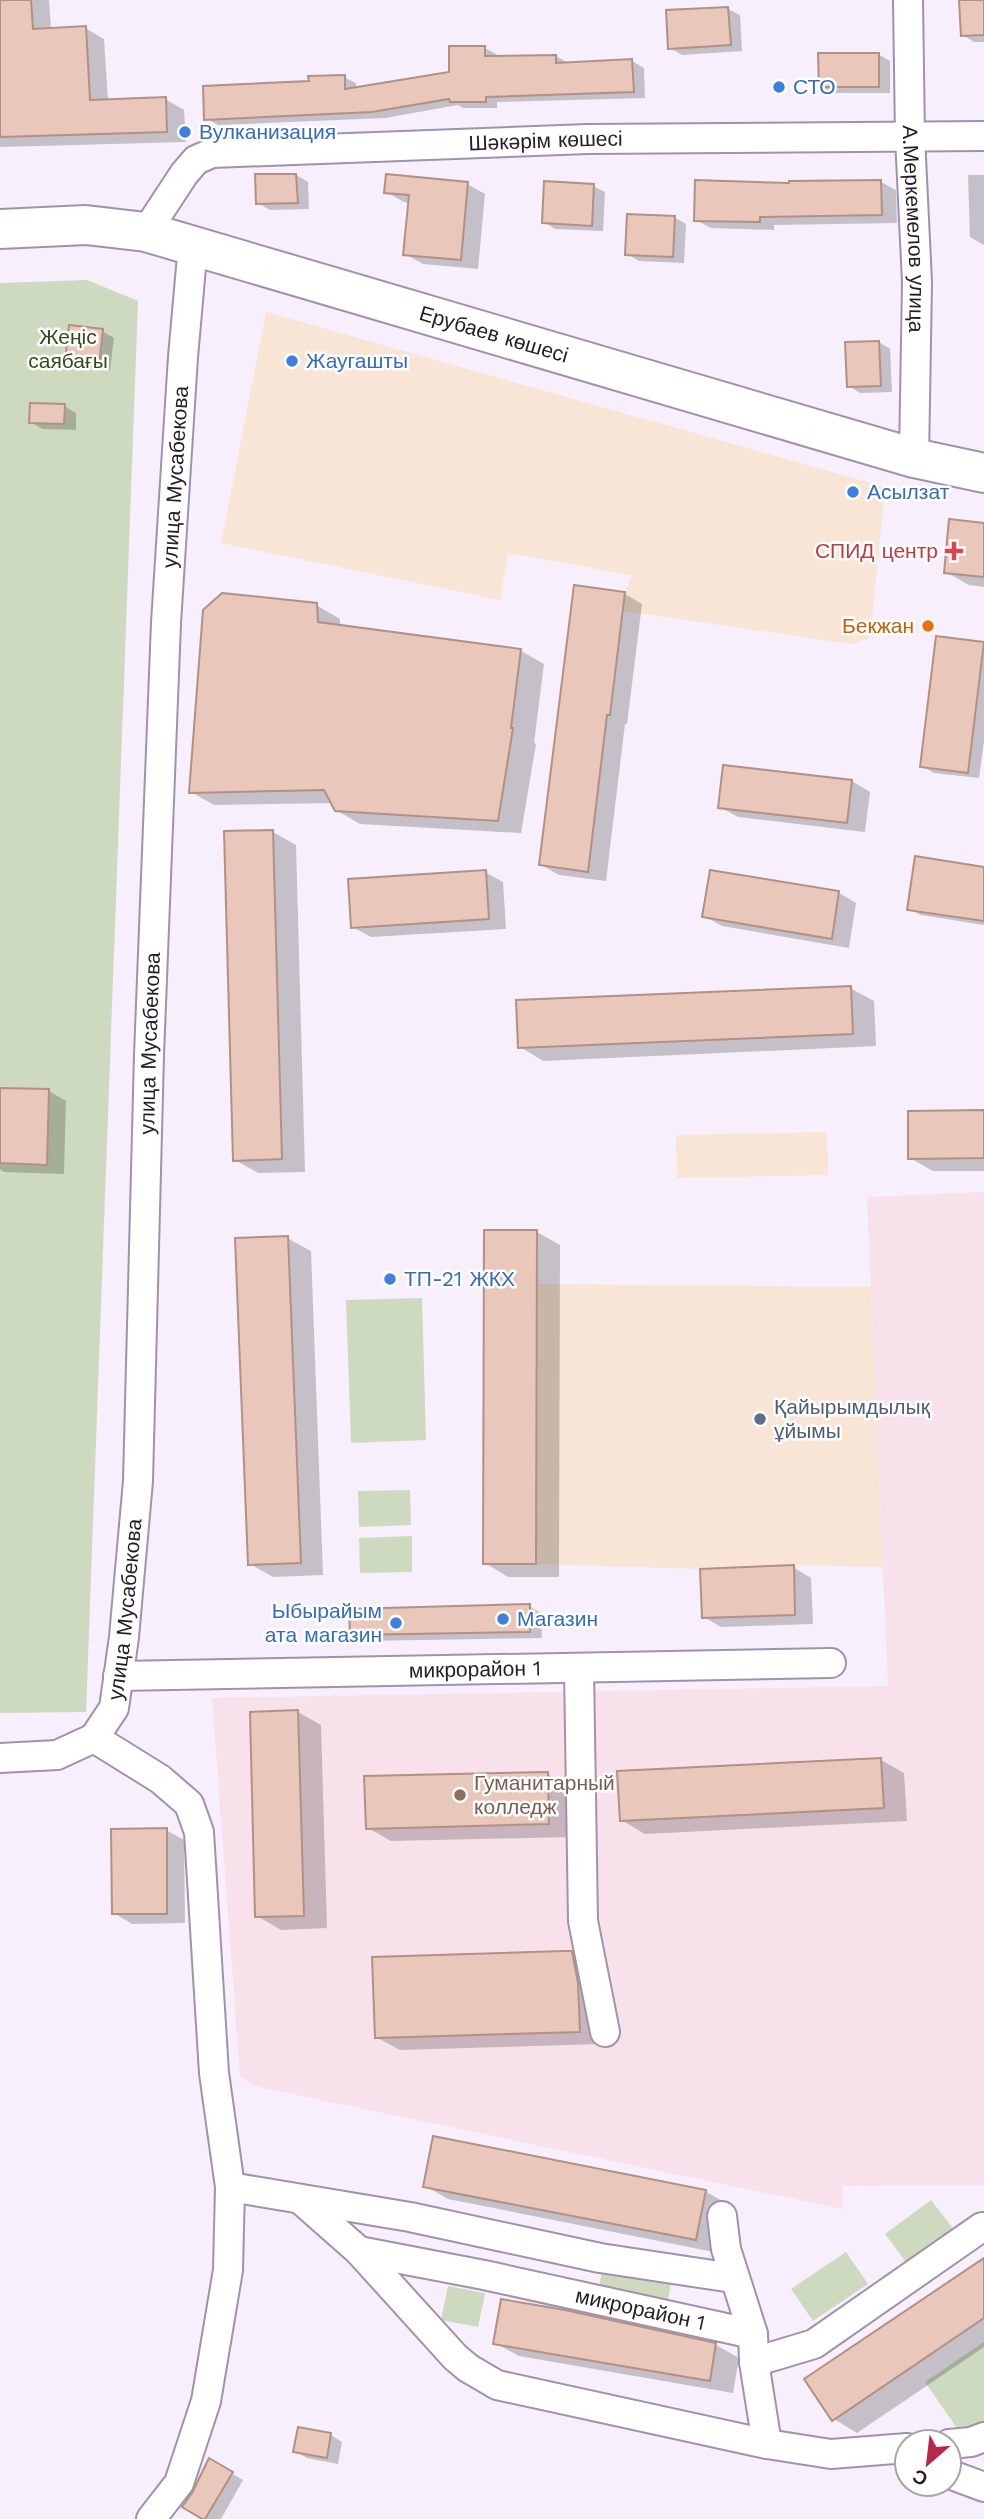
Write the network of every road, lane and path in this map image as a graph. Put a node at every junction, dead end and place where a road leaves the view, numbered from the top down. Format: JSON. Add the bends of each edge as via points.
{"nodes":[{"id":1,"x":908,"y":0,"type":"edge"},
{"id":2,"x":984,"y":136,"type":"edge"},
{"id":3,"x":910,"y":137,"type":"junction"},
{"id":4,"x":0,"y":229,"type":"edge"},
{"id":5,"x":146,"y":232,"type":"junction"},
{"id":6,"x":194,"y":245,"type":"junction"},
{"id":7,"x":914,"y":458,"type":"junction"},
{"id":8,"x":984,"y":473,"type":"edge"},
{"id":9,"x":831,"y":1664,"type":"dead end"},
{"id":10,"x":579,"y":1669,"type":"junction"},
{"id":11,"x":118,"y":1676,"type":"junction"},
{"id":12,"x":94,"y":1738,"type":"junction"},
{"id":13,"x":0,"y":1758,"type":"edge"},
{"id":14,"x":605,"y":2032,"type":"dead end"},
{"id":15,"x":230,"y":2187,"type":"junction"},
{"id":16,"x":300,"y":2199,"type":"junction"},
{"id":17,"x":722,"y":2216,"type":"dead end"},
{"id":18,"x":982,"y":2227,"type":"dead end"},
{"id":19,"x":359,"y":2251,"type":"junction"},
{"id":20,"x":733,"y":2278,"type":"junction"},
{"id":21,"x":753,"y":2334,"type":"junction"},
{"id":22,"x":754,"y":2362,"type":"junction"},
{"id":23,"x":984,"y":2437,"type":"edge"},
{"id":24,"x":963,"y":2443,"type":"edge"},
{"id":25,"x":767,"y":2444,"type":"junction"},
{"id":26,"x":893,"y":2449,"type":"edge"},
{"id":27,"x":878,"y":2450,"type":"junction"},
{"id":28,"x":893,"y":2455,"type":"edge"},
{"id":29,"x":963,"y":2479,"type":"edge"},
{"id":30,"x":984,"y":2487,"type":"edge"},
{"id":31,"x":151,"y":2519,"type":"edge"}],
"edges":[{"from":1,"to":3,"type":"street","name":"А.Меркемелов улица"},
{"from":2,"to":3,"type":"street","name":"Шәкәрім көшесі"},
{"from":3,"to":5,"type":"street","name":"Шәкәрім көшесі","via":[[588,139],[212,153],[196,160],[184,174]]},
{"from":3,"to":7,"type":"street","name":"А.Меркемелов улица","via":[[917,282]]},
{"from":4,"to":5,"type":"main road","name":"Ерубаев көшесі","via":[[86,225]]},
{"from":5,"to":6,"type":"main road","name":"Ерубаев көшесі"},
{"from":6,"to":7,"type":"main road","name":"Ерубаев көшесі"},
{"from":6,"to":11,"type":"street","name":"улица Мусабекова","via":[[166,623],[138,1481]]},
{"from":7,"to":8,"type":"main road","name":"Ерубаев көшесі"},
{"from":9,"to":10,"type":"street","name":"микрорайон 1"},
{"from":10,"to":11,"type":"street","name":"микрорайон 1"},
{"from":10,"to":14,"type":"street","via":[[583,1921]]},
{"from":11,"to":12,"type":"street","name":"улица Мусабекова","via":[[114,1708]]},
{"from":12,"to":13,"type":"street","via":[[57,1755]]},
{"from":12,"to":15,"type":"street","via":[[160,1779],[189,1804],[199,1832],[214,2073]]},
{"from":15,"to":16,"type":"street"},
{"from":15,"to":31,"type":"street","via":[[228,2270],[206,2401],[178,2483]]},
{"from":16,"to":19,"type":"street"},
{"from":16,"to":20,"type":"street","via":[[410,2217],[600,2258]]},
{"from":17,"to":20,"type":"street"},
{"from":18,"to":22,"type":"street","via":[[814,2344]]},
{"from":19,"to":21,"type":"street","name":"микрорайон 1"},
{"from":19,"to":25,"type":"street","via":[[455,2357],[498,2385]]},
{"from":20,"to":21,"type":"street"},
{"from":21,"to":22,"type":"street"},
{"from":22,"to":25,"type":"street"},
{"from":23,"to":24,"type":"street"},
{"from":25,"to":27,"type":"street","via":[[831,2454]]},
{"from":26,"to":27,"type":"street"},
{"from":27,"to":28,"type":"street"},
{"from":29,"to":30,"type":"street"}]}
